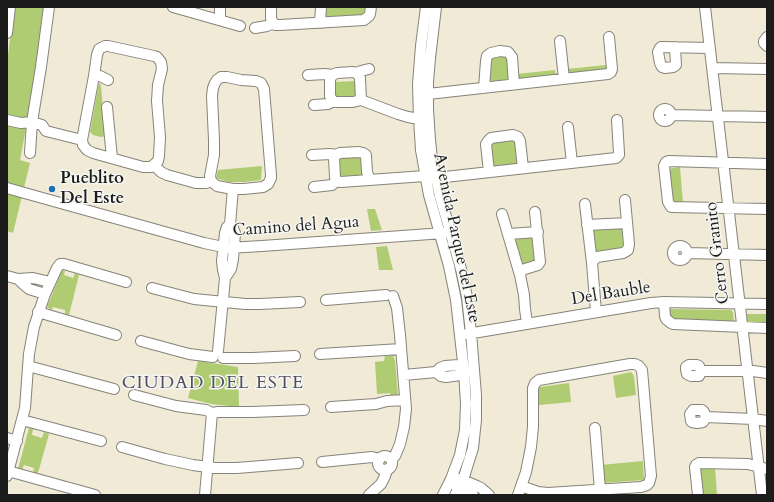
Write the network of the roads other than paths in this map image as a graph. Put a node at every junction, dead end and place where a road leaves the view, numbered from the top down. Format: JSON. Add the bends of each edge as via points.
{"nodes":[{"id":1,"x":10,"y":7,"type":"edge"},
{"id":2,"x":49,"y":7,"type":"edge"},
{"id":3,"x":173,"y":7,"type":"edge"},
{"id":4,"x":220,"y":7,"type":"edge"},
{"id":5,"x":271,"y":7,"type":"edge"},
{"id":6,"x":321,"y":7,"type":"edge"},
{"id":7,"x":371,"y":7,"type":"edge"},
{"id":8,"x":426,"y":7,"type":"edge"},
{"id":9,"x":436,"y":7,"type":"edge"},
{"id":10,"x":705,"y":7,"type":"edge"},
{"id":11,"x":220,"y":20,"type":"junction"},
{"id":12,"x":273,"y":23,"type":"junction"},
{"id":13,"x":320,"y":23,"type":"junction"},
{"id":14,"x":240,"y":26,"type":"dead end"},
{"id":15,"x":255,"y":28,"type":"dead end"},
{"id":16,"x":7,"y":33,"type":"edge"},
{"id":17,"x":609,"y":37,"type":"dead end"},
{"id":18,"x":767,"y":37,"type":"edge"},
{"id":19,"x":560,"y":41,"type":"dead end"},
{"id":20,"x":767,"y":46,"type":"edge"},
{"id":21,"x":675,"y":47,"type":"dead end"},
{"id":22,"x":710,"y":48,"type":"junction"},
{"id":23,"x":713,"y":68,"type":"junction"},
{"id":24,"x":369,"y":69,"type":"dead end"},
{"id":25,"x":767,"y":69,"type":"edge"},
{"id":26,"x":357,"y":73,"type":"junction"},
{"id":27,"x":308,"y":75,"type":"dead end"},
{"id":28,"x":332,"y":75,"type":"junction"},
{"id":29,"x":94,"y":76,"type":"junction"},
{"id":30,"x":564,"y":79,"type":"junction"},
{"id":31,"x":108,"y":80,"type":"dead end"},
{"id":32,"x":514,"y":84,"type":"junction"},
{"id":33,"x":484,"y":88,"type":"junction"},
{"id":34,"x":428,"y":94,"type":"junction"},
{"id":35,"x":361,"y":100,"type":"junction"},
{"id":36,"x":333,"y":101,"type":"junction"},
{"id":37,"x":314,"y":105,"type":"dead end"},
{"id":38,"x":107,"y":107,"type":"dead end"},
{"id":39,"x":672,"y":116,"type":"dead end"},
{"id":40,"x":718,"y":116,"type":"junction"},
{"id":41,"x":767,"y":117,"type":"edge"},
{"id":42,"x":419,"y":119,"type":"junction"},
{"id":43,"x":7,"y":120,"type":"edge"},
{"id":44,"x":617,"y":120,"type":"dead end"},
{"id":45,"x":31,"y":127,"type":"junction"},
{"id":46,"x":568,"y":127,"type":"dead end"},
{"id":47,"x":82,"y":140,"type":"junction"},
{"id":48,"x":30,"y":153,"type":"dead end"},
{"id":49,"x":312,"y":155,"type":"dead end"},
{"id":50,"x":335,"y":155,"type":"junction"},
{"id":51,"x":112,"y":158,"type":"junction"},
{"id":52,"x":572,"y":163,"type":"junction"},
{"id":53,"x":724,"y":163,"type":"junction"},
{"id":54,"x":767,"y":164,"type":"edge"},
{"id":55,"x":154,"y":165,"type":"junction"},
{"id":56,"x":523,"y":168,"type":"junction"},
{"id":57,"x":489,"y":172,"type":"junction"},
{"id":58,"x":425,"y":176,"type":"junction"},
{"id":59,"x":436,"y":178,"type":"junction"},
{"id":60,"x":370,"y":180,"type":"junction"},
{"id":61,"x":212,"y":181,"type":"junction"},
{"id":62,"x":336,"y":181,"type":"junction"},
{"id":63,"x":314,"y":187,"type":"dead end"},
{"id":64,"x":7,"y":188,"type":"edge"},
{"id":65,"x":234,"y":189,"type":"junction"},
{"id":66,"x":625,"y":200,"type":"dead end"},
{"id":67,"x":585,"y":204,"type":"dead end"},
{"id":68,"x":729,"y":208,"type":"junction"},
{"id":69,"x":767,"y":209,"type":"edge"},
{"id":70,"x":535,"y":212,"type":"dead end"},
{"id":71,"x":502,"y":214,"type":"dead end"},
{"id":72,"x":627,"y":223,"type":"junction"},
{"id":73,"x":230,"y":224,"type":"junction"},
{"id":74,"x":587,"y":225,"type":"junction"},
{"id":75,"x":451,"y":232,"type":"junction"},
{"id":76,"x":538,"y":232,"type":"junction"},
{"id":77,"x":439,"y":233,"type":"junction"},
{"id":78,"x":508,"y":234,"type":"junction"},
{"id":79,"x":223,"y":247,"type":"junction"},
{"id":80,"x":234,"y":248,"type":"junction"},
{"id":81,"x":688,"y":253,"type":"dead end"},
{"id":82,"x":734,"y":254,"type":"junction"},
{"id":83,"x":767,"y":254,"type":"edge"},
{"id":84,"x":592,"y":264,"type":"junction"},
{"id":85,"x":520,"y":275,"type":"junction"},
{"id":86,"x":7,"y":276,"type":"edge"},
{"id":87,"x":225,"y":278,"type":"junction"},
{"id":88,"x":18,"y":279,"type":"junction"},
{"id":89,"x":50,"y":282,"type":"junction"},
{"id":90,"x":126,"y":282,"type":"dead end"},
{"id":91,"x":152,"y":288,"type":"dead end"},
{"id":92,"x":45,"y":294,"type":"junction"},
{"id":93,"x":326,"y":300,"type":"dead end"},
{"id":94,"x":223,"y":302,"type":"junction"},
{"id":95,"x":300,"y":302,"type":"dead end"},
{"id":96,"x":664,"y":302,"type":"junction"},
{"id":97,"x":740,"y":304,"type":"junction"},
{"id":98,"x":767,"y":304,"type":"edge"},
{"id":99,"x":38,"y":312,"type":"junction"},
{"id":100,"x":596,"y":312,"type":"junction"},
{"id":101,"x":527,"y":323,"type":"junction"},
{"id":102,"x":743,"y":327,"type":"junction"},
{"id":103,"x":767,"y":328,"type":"edge"},
{"id":104,"x":472,"y":333,"type":"junction"},
{"id":105,"x":116,"y":335,"type":"dead end"},
{"id":106,"x":461,"y":335,"type":"junction"},
{"id":107,"x":141,"y":341,"type":"dead end"},
{"id":108,"x":402,"y":349,"type":"junction"},
{"id":109,"x":320,"y":354,"type":"dead end"},
{"id":110,"x":218,"y":355,"type":"junction"},
{"id":111,"x":295,"y":356,"type":"dead end"},
{"id":112,"x":28,"y":366,"type":"junction"},
{"id":113,"x":469,"y":370,"type":"junction"},
{"id":114,"x":701,"y":371,"type":"dead end"},
{"id":115,"x":748,"y":371,"type":"junction"},
{"id":116,"x":767,"y":373,"type":"edge"},
{"id":117,"x":404,"y":375,"type":"junction"},
{"id":118,"x":114,"y":389,"type":"dead end"},
{"id":119,"x":134,"y":395,"type":"dead end"},
{"id":120,"x":405,"y":400,"type":"junction"},
{"id":121,"x":331,"y":407,"type":"dead end"},
{"id":122,"x":304,"y":410,"type":"dead end"},
{"id":123,"x":212,"y":413,"type":"junction"},
{"id":124,"x":706,"y":417,"type":"dead end"},
{"id":125,"x":753,"y":419,"type":"junction"},
{"id":126,"x":22,"y":420,"type":"junction"},
{"id":127,"x":767,"y":421,"type":"edge"},
{"id":128,"x":595,"y":428,"type":"dead end"},
{"id":129,"x":12,"y":440,"type":"edge"},
{"id":130,"x":101,"y":441,"type":"dead end"},
{"id":131,"x":122,"y":447,"type":"dead end"},
{"id":132,"x":10,"y":452,"type":"edge"},
{"id":133,"x":380,"y":459,"type":"junction"},
{"id":134,"x":391,"y":459,"type":"junction"},
{"id":135,"x":322,"y":462,"type":"dead end"},
{"id":136,"x":298,"y":463,"type":"dead end"},
{"id":137,"x":207,"y":467,"type":"junction"},
{"id":138,"x":763,"y":468,"type":"edge"},
{"id":139,"x":387,"y":469,"type":"junction"},
{"id":140,"x":8,"y":474,"type":"edge"},
{"id":141,"x":451,"y":479,"type":"junction"},
{"id":142,"x":459,"y":488,"type":"edge"},
{"id":143,"x":520,"y":490,"type":"edge"},
{"id":144,"x":600,"y":490,"type":"junction"},
{"id":145,"x":95,"y":495,"type":"edge"},
{"id":146,"x":205,"y":495,"type":"edge"},
{"id":147,"x":369,"y":495,"type":"edge"},
{"id":148,"x":443,"y":495,"type":"edge"},
{"id":149,"x":473,"y":495,"type":"edge"},
{"id":150,"x":489,"y":495,"type":"edge"},
{"id":151,"x":698,"y":495,"type":"edge"},
{"id":152,"x":762,"y":495,"type":"edge"}],
"edges":[{"from":1,"to":16,"type":"street"},
{"from":2,"to":45,"type":"street"},
{"from":3,"to":11,"type":"street"},
{"from":4,"to":11,"type":"street"},
{"from":5,"to":12,"type":"street"},
{"from":6,"to":13,"type":"street"},
{"from":7,"to":13,"type":"street","via":[[370,14],[364,20]]},
{"from":8,"to":42,"type":"street","name":"Avenida Parque del Este","via":[[419,65]]},
{"from":9,"to":34,"type":"street","name":"Avenida Parque del Este"},
{"from":10,"to":22,"type":"street","name":"Cerro Granito"},
{"from":11,"to":14,"type":"street"},
{"from":12,"to":13,"type":"street"},
{"from":12,"to":15,"type":"street"},
{"from":17,"to":30,"type":"street","via":[[612,69],[609,73]]},
{"from":18,"to":20,"type":"street","via":[[764,41]]},
{"from":19,"to":30,"type":"street"},
{"from":21,"to":22,"type":"street"},
{"from":22,"to":23,"type":"street","name":"Cerro Granito"},
{"from":23,"to":25,"type":"street"},
{"from":23,"to":40,"type":"street","name":"Cerro Granito"},
{"from":24,"to":26,"type":"street"},
{"from":26,"to":28,"type":"street"},
{"from":26,"to":35,"type":"street","via":[[360,78]]},
{"from":27,"to":28,"type":"street"},
{"from":28,"to":36,"type":"street","via":[[330,96]]},
{"from":29,"to":31,"type":"street"},
{"from":29,"to":47,"type":"street"},
{"from":29,"to":55,"type":"street","via":[[98,52],[102,47],[108,46],[154,56],[161,62],[157,101],[160,148],[159,158]]},
{"from":30,"to":32,"type":"street"},
{"from":32,"to":33,"type":"street"},
{"from":32,"to":33,"type":"street","via":[[512,57],[508,52],[500,51],[487,56]]},
{"from":33,"to":34,"type":"street"},
{"from":34,"to":59,"type":"street","name":"Avenida Parque del Este","via":[[430,140]]},
{"from":35,"to":36,"type":"street","via":[[336,103]]},
{"from":35,"to":42,"type":"street","via":[[403,116]]},
{"from":36,"to":37,"type":"street"},
{"from":38,"to":51,"type":"street"},
{"from":39,"to":40,"type":"street"},
{"from":40,"to":41,"type":"street"},
{"from":40,"to":53,"type":"street","name":"Cerro Granito"},
{"from":42,"to":58,"type":"street","name":"Avenida Parque del Este"},
{"from":43,"to":45,"type":"street"},
{"from":44,"to":52,"type":"street","via":[[618,157]]},
{"from":45,"to":47,"type":"street","via":[[42,125],[46,131]]},
{"from":45,"to":48,"type":"street"},
{"from":46,"to":52,"type":"street"},
{"from":47,"to":51,"type":"street","via":[[90,152]]},
{"from":49,"to":50,"type":"street"},
{"from":50,"to":60,"type":"street","via":[[363,153]]},
{"from":50,"to":62,"type":"street"},
{"from":51,"to":55,"type":"street","via":[[146,167]]},
{"from":52,"to":56,"type":"street"},
{"from":53,"to":54,"type":"street"},
{"from":53,"to":68,"type":"street","name":"Cerro Granito"},
{"from":53,"to":68,"type":"street","via":[[667,161],[664,165],[666,186],[670,206]]},
{"from":55,"to":61,"type":"street","via":[[164,174],[196,183]]},
{"from":56,"to":57,"type":"street"},
{"from":56,"to":57,"type":"street","via":[[518,137],[491,138],[486,144]]},
{"from":57,"to":59,"type":"street"},
{"from":58,"to":60,"type":"street"},
{"from":58,"to":77,"type":"street","name":"Avenida Parque del Este"},
{"from":59,"to":75,"type":"street","name":"Avenida Parque del Este"},
{"from":60,"to":62,"type":"street"},
{"from":61,"to":65,"type":"street","via":[[218,186]]},
{"from":61,"to":65,"type":"street","via":[[210,176],[214,155],[213,86],[221,77],[256,81],[263,86],[264,92],[271,178],[266,186],[260,188]]},
{"from":62,"to":63,"type":"street","via":[[332,185]]},
{"from":64,"to":79,"type":"street","name":"Camino del Agua"},
{"from":65,"to":73,"type":"street"},
{"from":66,"to":72,"type":"street"},
{"from":67,"to":74,"type":"street"},
{"from":68,"to":69,"type":"street"},
{"from":68,"to":82,"type":"street","name":"Cerro Granito"},
{"from":70,"to":76,"type":"street"},
{"from":71,"to":78,"type":"street"},
{"from":72,"to":74,"type":"street"},
{"from":72,"to":84,"type":"street","via":[[628,250],[597,257]]},
{"from":73,"to":79,"type":"street","via":[[226,230]]},
{"from":73,"to":80,"type":"street","via":[[235,233]]},
{"from":74,"to":84,"type":"street"},
{"from":75,"to":77,"type":"street","name":"Camino del Agua"},
{"from":75,"to":104,"type":"street","name":"Avenida Parque del Este","via":[[464,283]]},
{"from":76,"to":78,"type":"street"},
{"from":76,"to":85,"type":"street","via":[[540,262],[522,270]]},
{"from":77,"to":80,"type":"street","name":"Camino del Agua"},
{"from":77,"to":106,"type":"street","name":"Avenida Parque del Este","via":[[453,282]]},
{"from":78,"to":85,"type":"street"},
{"from":79,"to":80,"type":"street","name":"Camino del Agua"},
{"from":79,"to":87,"type":"street","via":[[222,266]]},
{"from":80,"to":87,"type":"street","via":[[231,269]]},
{"from":81,"to":82,"type":"street"},
{"from":82,"to":83,"type":"street"},
{"from":82,"to":97,"type":"street","name":"Cerro Granito"},
{"from":84,"to":100,"type":"street"},
{"from":85,"to":101,"type":"street"},
{"from":86,"to":88,"type":"street"},
{"from":87,"to":94,"type":"street"},
{"from":88,"to":89,"type":"street","via":[[33,278]]},
{"from":88,"to":92,"type":"street","via":[[29,288]]},
{"from":89,"to":90,"type":"street","via":[[60,264],[66,264]]},
{"from":89,"to":92,"type":"street"},
{"from":91,"to":94,"type":"street","via":[[186,297]]},
{"from":92,"to":99,"type":"street"},
{"from":93,"to":108,"type":"street","via":[[390,295],[397,308]]},
{"from":94,"to":95,"type":"street","via":[[252,305]]},
{"from":94,"to":110,"type":"street"},
{"from":96,"to":97,"type":"street","name":"Del Bauble"},
{"from":96,"to":100,"type":"street","name":"Del Bauble"},
{"from":96,"to":102,"type":"street","via":[[665,316],[673,324]]},
{"from":97,"to":98,"type":"street","name":"Del Bauble"},
{"from":97,"to":102,"type":"street","name":"Cerro Granito"},
{"from":99,"to":105,"type":"street"},
{"from":99,"to":112,"type":"street"},
{"from":100,"to":101,"type":"street","name":"Del Bauble"},
{"from":101,"to":104,"type":"street","name":"Del Bauble"},
{"from":102,"to":103,"type":"street"},
{"from":102,"to":115,"type":"street","name":"Cerro Granito"},
{"from":104,"to":106,"type":"street","name":"Del Bauble"},
{"from":104,"to":113,"type":"street","name":"Avenida Parque del Este"},
{"from":106,"to":113,"type":"street","name":"Avenida Parque del Este"},
{"from":107,"to":110,"type":"street","via":[[189,354]]},
{"from":108,"to":109,"type":"street"},
{"from":108,"to":117,"type":"street"},
{"from":110,"to":111,"type":"street","via":[[253,358]]},
{"from":112,"to":118,"type":"street"},
{"from":112,"to":126,"type":"street"},
{"from":113,"to":117,"type":"street","via":[[456,365],[442,367],[436,372]]},
{"from":113,"to":141,"type":"street","name":"Avenida Parque del Este","via":[[465,430],[460,455]]},
{"from":113,"to":142,"type":"street","name":"Avenida Parque del Este","via":[[476,409],[476,427],[473,448]]},
{"from":114,"to":115,"type":"street"},
{"from":115,"to":116,"type":"street"},
{"from":115,"to":125,"type":"street","name":"Cerro Granito"},
{"from":117,"to":120,"type":"street"},
{"from":119,"to":123,"type":"street"},
{"from":120,"to":121,"type":"street"},
{"from":120,"to":134,"type":"street","via":[[403,436],[395,456]]},
{"from":122,"to":123,"type":"street"},
{"from":123,"to":137,"type":"street"},
{"from":124,"to":125,"type":"street"},
{"from":125,"to":127,"type":"street"},
{"from":125,"to":138,"type":"street","name":"Cerro Granito"},
{"from":126,"to":129,"type":"street"},
{"from":126,"to":130,"type":"street"},
{"from":128,"to":144,"type":"street"},
{"from":129,"to":132,"type":"street"},
{"from":131,"to":137,"type":"street"},
{"from":132,"to":140,"type":"street"},
{"from":133,"to":134,"type":"street","via":[[388,456]]},
{"from":133,"to":135,"type":"street","via":[[372,457]]},
{"from":133,"to":139,"type":"street","via":[[380,466]]},
{"from":134,"to":139,"type":"street","via":[[392,465]]},
{"from":136,"to":137,"type":"street","via":[[237,468]]},
{"from":137,"to":146,"type":"street"},
{"from":138,"to":151,"type":"street","via":[[744,464],[699,462],[695,469]]},
{"from":138,"to":152,"type":"street","name":"Cerro Granito"},
{"from":139,"to":147,"type":"street","via":[[383,480]]},
{"from":140,"to":145,"type":"street"},
{"from":141,"to":142,"type":"street"},
{"from":141,"to":148,"type":"street","name":"Avenida Parque del Este"},
{"from":142,"to":149,"type":"street"},
{"from":142,"to":150,"type":"street","via":[[481,488]]},
{"from":143,"to":144,"type":"street","via":[[548,494]]},
{"from":143,"to":144,"type":"street","via":[[532,436],[534,383],[642,362],[651,478],[644,486]]}]}
